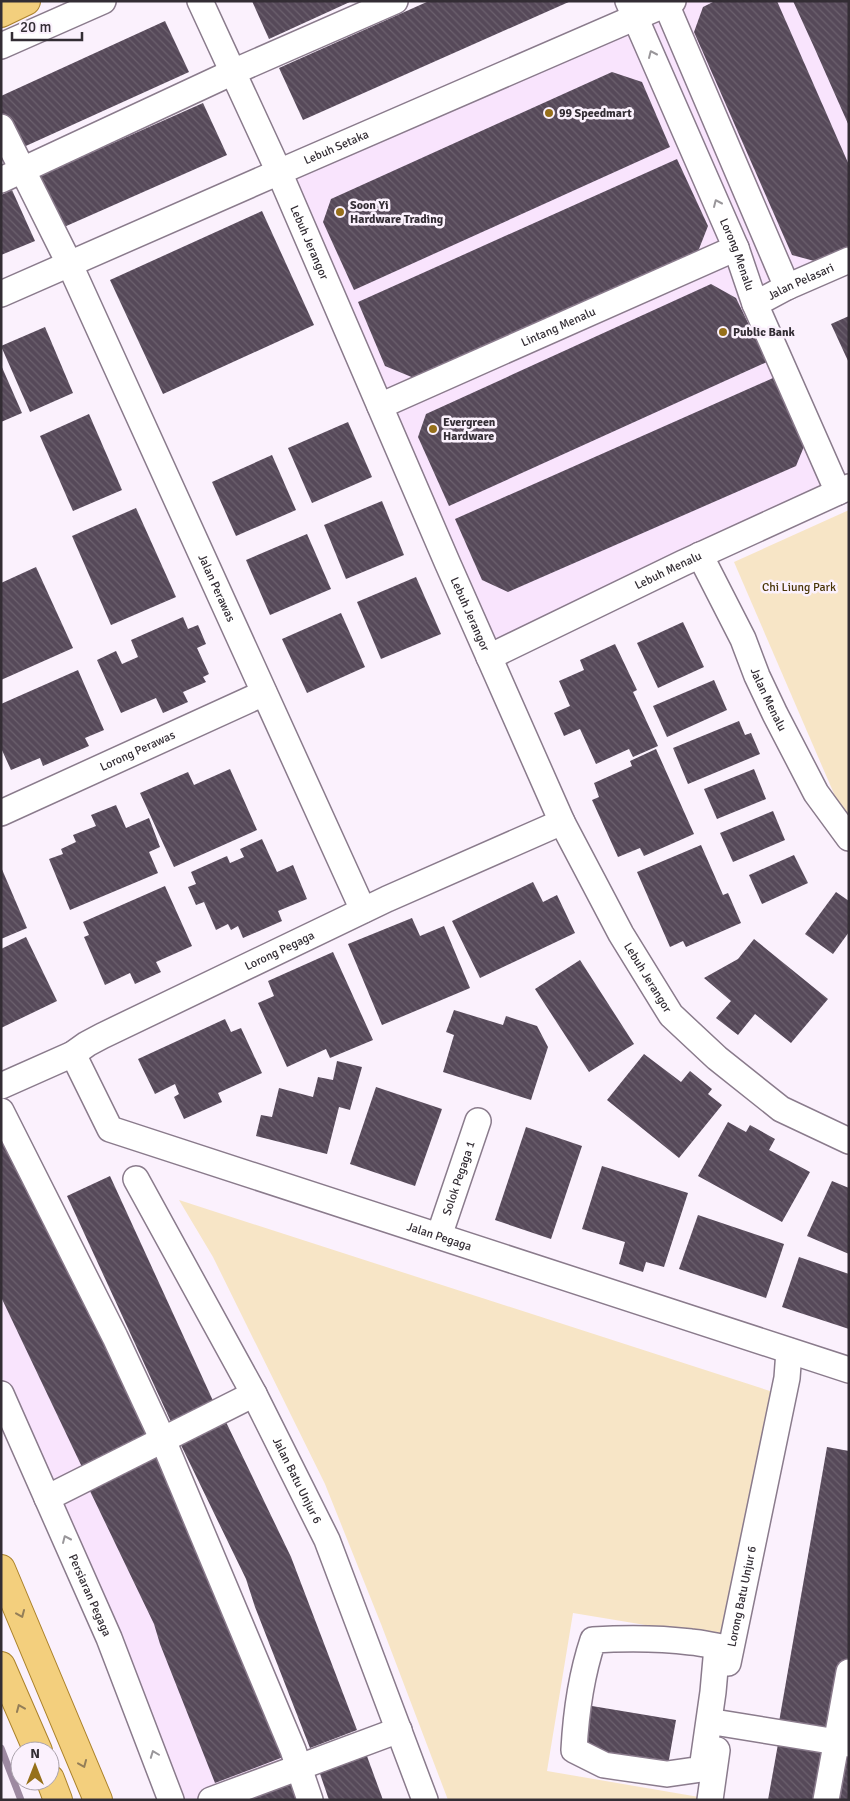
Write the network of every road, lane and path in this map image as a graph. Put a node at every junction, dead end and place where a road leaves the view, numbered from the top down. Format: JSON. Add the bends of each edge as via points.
{"nodes":[{"id":1,"x":26,"y":1,"type":"edge"},
{"id":2,"x":102,"y":1,"type":"edge"},
{"id":3,"x":200,"y":1,"type":"edge"},
{"id":4,"x":395,"y":1,"type":"edge"},
{"id":5,"x":670,"y":3,"type":"edge"},
{"id":6,"x":632,"y":9,"type":"edge"},
{"id":7,"x":1,"y":13,"type":"edge"},
{"id":8,"x":1,"y":46,"type":"edge"},
{"id":9,"x":233,"y":72,"type":"junction"},
{"id":10,"x":1,"y":127,"type":"edge"},
{"id":11,"x":279,"y":172,"type":"junction"},
{"id":12,"x":12,"y":175,"type":"edge"},
{"id":13,"x":736,"y":248,"type":"junction"},
{"id":14,"x":849,"y":260,"type":"edge"},
{"id":15,"x":70,"y":265,"type":"junction"},
{"id":16,"x":788,"y":287,"type":"junction"},
{"id":17,"x":1,"y":294,"type":"edge"},
{"id":18,"x":755,"y":304,"type":"junction"},
{"id":19,"x":380,"y":406,"type":"junction"},
{"id":20,"x":843,"y":489,"type":"edge"},
{"id":21,"x":700,"y":555,"type":"junction"},
{"id":22,"x":489,"y":656,"type":"junction"},
{"id":23,"x":264,"y":693,"type":"junction"},
{"id":24,"x":6,"y":811,"type":"edge"},
{"id":25,"x":562,"y":822,"type":"junction"},
{"id":26,"x":849,"y":838,"type":"edge"},
{"id":27,"x":363,"y":910,"type":"junction"},
{"id":28,"x":73,"y":1054,"type":"junction"},
{"id":29,"x":1,"y":1086,"type":"edge"},
{"id":30,"x":1,"y":1111,"type":"edge"},
{"id":31,"x":478,"y":1121,"type":"dead end"},
{"id":32,"x":849,"y":1141,"type":"edge"},
{"id":33,"x":136,"y":1179,"type":"dead end"},
{"id":34,"x":439,"y":1236,"type":"junction"},
{"id":35,"x":789,"y":1351,"type":"junction"},
{"id":36,"x":849,"y":1370,"type":"edge"},
{"id":37,"x":1,"y":1394,"type":"edge"},
{"id":38,"x":254,"y":1394,"type":"junction"},
{"id":39,"x":163,"y":1440,"type":"junction"},
{"id":40,"x":47,"y":1498,"type":"junction"},
{"id":41,"x":1,"y":1569,"type":"edge"},
{"id":42,"x":724,"y":1647,"type":"junction"},
{"id":43,"x":1,"y":1666,"type":"edge"},
{"id":44,"x":849,"y":1672,"type":"edge"},
{"id":45,"x":720,"y":1723,"type":"junction"},
{"id":46,"x":399,"y":1730,"type":"junction"},
{"id":47,"x":34,"y":1741,"type":"edge"},
{"id":48,"x":842,"y":1743,"type":"edge"},
{"id":49,"x":299,"y":1767,"type":"junction"},
{"id":50,"x":98,"y":1800,"type":"edge"},
{"id":51,"x":171,"y":1800,"type":"edge"},
{"id":52,"x":212,"y":1800,"type":"edge"},
{"id":53,"x":310,"y":1800,"type":"edge"},
{"id":54,"x":425,"y":1800,"type":"edge"},
{"id":55,"x":710,"y":1800,"type":"edge"},
{"id":56,"x":826,"y":1800,"type":"edge"}],
"edges":[{"from":1,"to":7,"type":"main road"},
{"from":2,"to":8,"type":"street"},
{"from":3,"to":9,"type":"street","name":"Lebuh Jerangor"},
{"from":4,"to":9,"type":"street"},
{"from":5,"to":6,"type":"street","name":"Lebuh Setaka"},
{"from":5,"to":16,"type":"street"},
{"from":6,"to":11,"type":"street","name":"Lebuh Setaka"},
{"from":13,"to":6,"type":"street","name":"Lorong Menalu","one_way":true},
{"from":9,"to":11,"type":"street","name":"Lebuh Jerangor"},
{"from":9,"to":12,"type":"street"},
{"from":10,"to":12,"type":"street","name":"Jalan Perawas"},
{"from":11,"to":15,"type":"street","name":"Lebuh Setaka"},
{"from":11,"to":19,"type":"street","name":"Lebuh Jerangor"},
{"from":12,"to":15,"type":"street","name":"Jalan Perawas"},
{"from":13,"to":18,"type":"street","name":"Lorong Menalu"},
{"from":13,"to":19,"type":"street","name":"Lintang Menalu"},
{"from":14,"to":16,"type":"street","name":"Jalan Pelasari"},
{"from":15,"to":17,"type":"street","name":"Lebuh Setaka"},
{"from":15,"to":23,"type":"street","name":"Jalan Perawas"},
{"from":16,"to":18,"type":"street","name":"Jalan Pelasari"},
{"from":18,"to":20,"type":"street","name":"Lorong Menalu"},
{"from":19,"to":22,"type":"street","name":"Lebuh Jerangor"},
{"from":20,"to":21,"type":"street","name":"Lebuh Menalu"},
{"from":21,"to":22,"type":"street","name":"Lebuh Menalu"},
{"from":21,"to":26,"type":"street","name":"Jalan Menalu","via":[[816,793]]},
{"from":22,"to":25,"type":"street","name":"Lebuh Jerangor"},
{"from":23,"to":24,"type":"street","name":"Lorong Perawas"},
{"from":23,"to":27,"type":"street","name":"Jalan Perawas"},
{"from":25,"to":27,"type":"street","name":"Lorong Pegaga"},
{"from":25,"to":32,"type":"street","name":"Lebuh Jerangor","via":[[621,934],[671,1015],[717,1058],[781,1109]]},
{"from":27,"to":28,"type":"street","name":"Lorong Pegaga","via":[[102,1036]]},
{"from":28,"to":29,"type":"street","name":"Lorong Pegaga"},
{"from":28,"to":34,"type":"street","name":"Jalan Pegaga","via":[[110,1129]]},
{"from":30,"to":39,"type":"street"},
{"from":31,"to":34,"type":"street","name":"Solok Pegaga 1"},
{"from":33,"to":38,"type":"street","name":"Jalan Batu Unjur 6"},
{"from":34,"to":35,"type":"street","name":"Jalan Pegaga"},
{"from":35,"to":36,"type":"street","name":"Jalan Pegaga"},
{"from":35,"to":42,"type":"street","name":"Lorong Batu Unjur 6","via":[[785,1386]]},
{"from":37,"to":40,"type":"street","name":"Persiaran Pegaga"},
{"from":38,"to":39,"type":"street"},
{"from":38,"to":46,"type":"street","name":"Jalan Batu Unjur 6","via":[[327,1540]]},
{"from":39,"to":40,"type":"street"},
{"from":39,"to":49,"type":"street"},
{"from":51,"to":40,"type":"street","name":"Persiaran Pegaga","one_way":true,"via":[[109,1638]]},
{"from":41,"to":50,"type":"main road","one_way":true},
{"from":42,"to":42,"type":"street","via":[[631,1638],[593,1640],[584,1668],[574,1750],[604,1765],[622,1768],[666,1774],[702,1769],[713,1692]]},
{"from":42,"to":45,"type":"street","name":"Lorong Batu Unjur 6"},
{"from":47,"to":43,"type":"main road","one_way":true},
{"from":44,"to":48,"type":"street"},
{"from":45,"to":48,"type":"street"},
{"from":45,"to":55,"type":"street","name":"Lorong Batu Unjur 6"},
{"from":46,"to":49,"type":"street"},
{"from":46,"to":54,"type":"street","name":"Jalan Batu Unjur 6"},
{"from":48,"to":56,"type":"street"},
{"from":49,"to":52,"type":"street"},
{"from":49,"to":53,"type":"street"}]}
